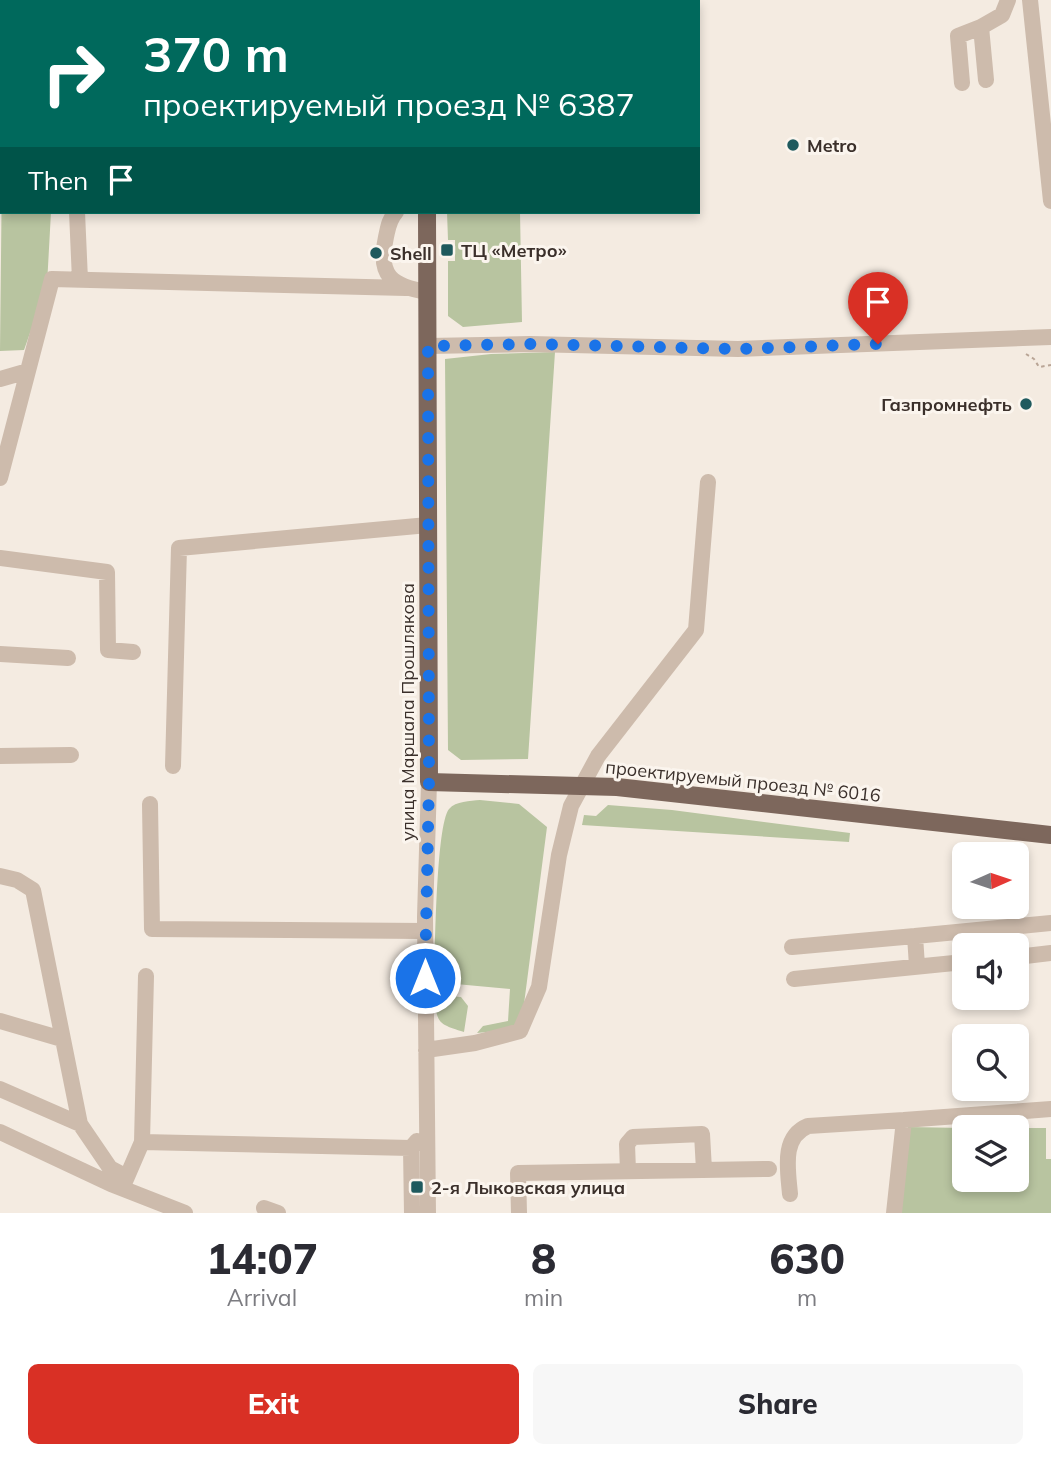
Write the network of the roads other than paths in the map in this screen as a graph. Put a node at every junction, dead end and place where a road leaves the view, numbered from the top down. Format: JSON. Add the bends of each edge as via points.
{"nodes":[{"id":1,"x":1008,"y":0,"type":"edge"},
{"id":2,"x":1030,"y":0,"type":"edge"},
{"id":3,"x":974,"y":30,"type":"junction"},
{"id":4,"x":961,"y":74,"type":"dead end"},
{"id":5,"x":986,"y":80,"type":"dead end"},
{"id":6,"x":1051,"y":201,"type":"edge"},
{"id":7,"x":77,"y":214,"type":"edge"},
{"id":8,"x":394,"y":214,"type":"edge"},
{"id":9,"x":427,"y":214,"type":"edge"},
{"id":10,"x":80,"y":280,"type":"junction"},
{"id":11,"x":406,"y":288,"type":"junction"},
{"id":12,"x":427,"y":292,"type":"junction"},
{"id":13,"x":1051,"y":337,"type":"edge"},
{"id":14,"x":428,"y":346,"type":"junction"},
{"id":15,"x":28,"y":371,"type":"junction"},
{"id":16,"x":0,"y":379,"type":"edge"},
{"id":17,"x":0,"y":479,"type":"edge"},
{"id":18,"x":708,"y":482,"type":"dead end"},
{"id":19,"x":428,"y":526,"type":"junction"},
{"id":20,"x":0,"y":558,"type":"edge"},
{"id":21,"x":133,"y":652,"type":"dead end"},
{"id":22,"x":0,"y":654,"type":"edge"},
{"id":23,"x":68,"y":658,"type":"dead end"},
{"id":24,"x":71,"y":755,"type":"dead end"},
{"id":25,"x":0,"y":756,"type":"edge"},
{"id":26,"x":173,"y":766,"type":"dead end"},
{"id":27,"x":429,"y":782,"type":"junction"},
{"id":28,"x":150,"y":804,"type":"dead end"},
{"id":29,"x":1051,"y":835,"type":"edge"},
{"id":30,"x":0,"y":876,"type":"edge"},
{"id":31,"x":1051,"y":923,"type":"edge"},
{"id":32,"x":425,"y":931,"type":"junction"},
{"id":33,"x":915,"y":936,"type":"junction"},
{"id":34,"x":792,"y":947,"type":"dead end"},
{"id":35,"x":1051,"y":953,"type":"edge"},
{"id":36,"x":1029,"y":956,"type":"edge"},
{"id":37,"x":952,"y":963,"type":"edge"},
{"id":38,"x":918,"y":966,"type":"junction"},
{"id":39,"x":146,"y":976,"type":"dead end"},
{"id":40,"x":794,"y":979,"type":"dead end"},
{"id":41,"x":0,"y":1021,"type":"edge"},
{"id":42,"x":62,"y":1039,"type":"junction"},
{"id":43,"x":426,"y":1050,"type":"junction"},
{"id":44,"x":0,"y":1089,"type":"edge"},
{"id":45,"x":1050,"y":1109,"type":"edge"},
{"id":46,"x":904,"y":1120,"type":"junction"},
{"id":47,"x":80,"y":1124,"type":"junction"},
{"id":48,"x":426,"y":1131,"type":"junction"},
{"id":49,"x":0,"y":1132,"type":"edge"},
{"id":50,"x":142,"y":1142,"type":"junction"},
{"id":51,"x":411,"y":1147,"type":"junction"},
{"id":52,"x":769,"y":1169,"type":"dead end"},
{"id":53,"x":704,"y":1170,"type":"junction"},
{"id":54,"x":628,"y":1171,"type":"junction"},
{"id":55,"x":125,"y":1183,"type":"junction"},
{"id":56,"x":790,"y":1194,"type":"dead end"},
{"id":57,"x":185,"y":1213,"type":"edge"},
{"id":58,"x":412,"y":1213,"type":"edge"},
{"id":59,"x":428,"y":1213,"type":"edge"},
{"id":60,"x":519,"y":1213,"type":"edge"},
{"id":61,"x":894,"y":1213,"type":"edge"}],
"edges":[{"from":1,"to":3,"type":"street","via":[[1002,15]]},
{"from":2,"to":6,"type":"street"},
{"from":3,"to":4,"type":"street"},
{"from":3,"to":5,"type":"street"},
{"from":7,"to":10,"type":"street"},
{"from":8,"to":11,"type":"street","via":[[384,263],[393,280]]},
{"from":9,"to":12,"type":"main road","name":"улица Маршала Прошлякова"},
{"from":10,"to":11,"type":"street"},
{"from":10,"to":15,"type":"street","via":[[52,279]]},
{"from":11,"to":12,"type":"street"},
{"from":12,"to":14,"type":"main road","name":"улица Маршала Прошлякова"},
{"from":13,"to":14,"type":"street","via":[[738,349]]},
{"from":14,"to":19,"type":"main road","name":"улица Маршала Прошлякова"},
{"from":15,"to":16,"type":"street"},
{"from":15,"to":17,"type":"street"},
{"from":18,"to":43,"type":"street","via":[[696,630],[598,756],[571,806],[539,987],[520,1031]]},
{"from":19,"to":26,"type":"street","via":[[179,548]]},
{"from":19,"to":27,"type":"main road","name":"улица Маршала Прошлякова"},
{"from":20,"to":21,"type":"street","via":[[107,572],[108,650]]},
{"from":22,"to":23,"type":"street"},
{"from":24,"to":25,"type":"street"},
{"from":27,"to":29,"type":"main road","name":"проектируемый проезд № 6016","via":[[617,787]]},
{"from":27,"to":32,"type":"street","name":"улица Маршала Прошлякова"},
{"from":28,"to":32,"type":"street","via":[[152,929]]},
{"from":30,"to":42,"type":"street","via":[[33,890]]},
{"from":31,"to":33,"type":"street"},
{"from":32,"to":43,"type":"street","name":"улица Маршала Прошлякова"},
{"from":33,"to":34,"type":"street"},
{"from":33,"to":38,"type":"street"},
{"from":35,"to":36,"type":"street"},
{"from":37,"to":38,"type":"street"},
{"from":38,"to":40,"type":"street"},
{"from":39,"to":50,"type":"street"},
{"from":41,"to":42,"type":"street"},
{"from":42,"to":47,"type":"street"},
{"from":43,"to":48,"type":"street","name":"улица Маршала Прошлякова"},
{"from":44,"to":47,"type":"street"},
{"from":45,"to":46,"type":"street"},
{"from":46,"to":56,"type":"street","via":[[800,1129],[787,1150]]},
{"from":46,"to":61,"type":"street"},
{"from":47,"to":55,"type":"street"},
{"from":48,"to":51,"type":"street"},
{"from":48,"to":59,"type":"street","name":"улица Маршала Прошлякова"},
{"from":49,"to":55,"type":"street"},
{"from":50,"to":51,"type":"street"},
{"from":50,"to":55,"type":"street"},
{"from":51,"to":58,"type":"street"},
{"from":52,"to":53,"type":"street"},
{"from":53,"to":54,"type":"street"},
{"from":53,"to":54,"type":"street","via":[[702,1134],[633,1136],[627,1144]]},
{"from":54,"to":60,"type":"street","via":[[518,1173]]},
{"from":55,"to":57,"type":"street"}]}
